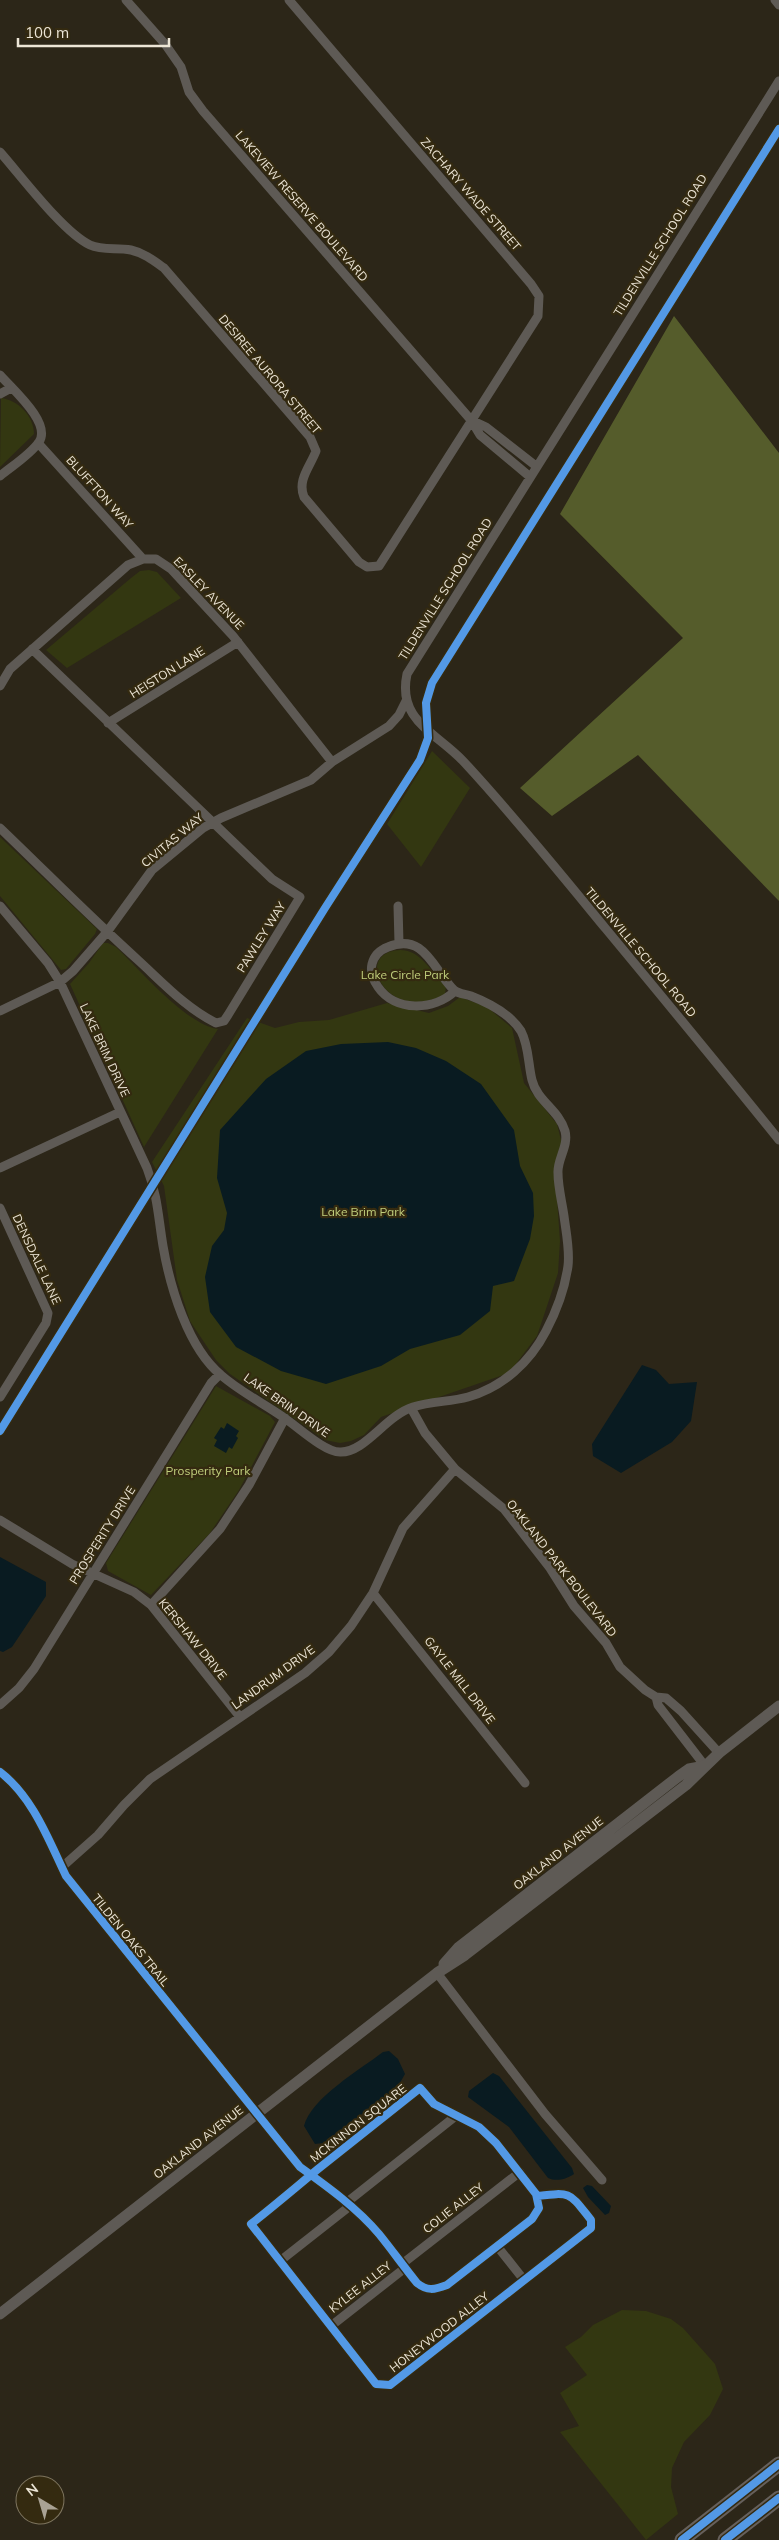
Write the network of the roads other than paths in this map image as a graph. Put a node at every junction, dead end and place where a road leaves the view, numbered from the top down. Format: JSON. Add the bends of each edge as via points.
{"nodes":[{"id":1,"x":126,"y":0,"type":"edge"},
{"id":2,"x":288,"y":0,"type":"edge"},
{"id":3,"x":775,"y":0,"type":"edge"},
{"id":4,"x":779,"y":5,"type":"edge"},
{"id":5,"x":779,"y":81,"type":"edge"},
{"id":6,"x":0,"y":152,"type":"edge"},
{"id":7,"x":0,"y":375,"type":"edge"},
{"id":8,"x":11,"y":388,"type":"junction"},
{"id":9,"x":0,"y":394,"type":"edge"},
{"id":10,"x":471,"y":420,"type":"junction"},
{"id":11,"x":38,"y":443,"type":"junction"},
{"id":12,"x":536,"y":466,"type":"junction"},
{"id":13,"x":0,"y":476,"type":"edge"},
{"id":14,"x":529,"y":476,"type":"junction"},
{"id":15,"x":143,"y":558,"type":"junction"},
{"id":16,"x":238,"y":642,"type":"junction"},
{"id":17,"x":32,"y":649,"type":"junction"},
{"id":18,"x":0,"y":686,"type":"edge"},
{"id":19,"x":406,"y":701,"type":"junction"},
{"id":20,"x":108,"y":723,"type":"junction"},
{"id":21,"x":332,"y":762,"type":"junction"},
{"id":22,"x":212,"y":823,"type":"junction"},
{"id":23,"x":0,"y":828,"type":"edge"},
{"id":24,"x":0,"y":906,"type":"edge"},
{"id":25,"x":398,"y":906,"type":"dead end"},
{"id":26,"x":106,"y":932,"type":"junction"},
{"id":27,"x":399,"y":943,"type":"junction"},
{"id":28,"x":60,"y":982,"type":"junction"},
{"id":29,"x":455,"y":992,"type":"junction"},
{"id":30,"x":0,"y":1011,"type":"edge"},
{"id":31,"x":120,"y":1112,"type":"junction"},
{"id":32,"x":779,"y":1139,"type":"edge"},
{"id":33,"x":0,"y":1168,"type":"edge"},
{"id":34,"x":0,"y":1208,"type":"edge"},
{"id":35,"x":220,"y":1374,"type":"junction"},
{"id":36,"x":0,"y":1397,"type":"edge"},
{"id":37,"x":411,"y":1408,"type":"junction"},
{"id":38,"x":285,"y":1418,"type":"junction"},
{"id":39,"x":455,"y":1469,"type":"junction"},
{"id":40,"x":0,"y":1520,"type":"edge"},
{"id":41,"x":93,"y":1572,"type":"junction"},
{"id":42,"x":373,"y":1593,"type":"junction"},
{"id":43,"x":151,"y":1605,"type":"junction"},
{"id":44,"x":656,"y":1698,"type":"junction"},
{"id":45,"x":0,"y":1705,"type":"edge"},
{"id":46,"x":779,"y":1706,"type":"edge"},
{"id":47,"x":240,"y":1717,"type":"junction"},
{"id":48,"x":719,"y":1753,"type":"junction"},
{"id":49,"x":705,"y":1766,"type":"junction"},
{"id":50,"x":0,"y":1772,"type":"edge"},
{"id":51,"x":525,"y":1783,"type":"dead end"},
{"id":52,"x":62,"y":1867,"type":"junction"},
{"id":53,"x":436,"y":1973,"type":"junction"},
{"id":54,"x":258,"y":2113,"type":"junction"},
{"id":55,"x":457,"y":2116,"type":"junction"},
{"id":56,"x":520,"y":2172,"type":"junction"},
{"id":57,"x":311,"y":2175,"type":"junction"},
{"id":58,"x":602,"y":2180,"type":"dead end"},
{"id":59,"x":536,"y":2196,"type":"junction"},
{"id":60,"x":348,"y":2204,"type":"junction"},
{"id":61,"x":497,"y":2246,"type":"junction"},
{"id":62,"x":280,"y":2261,"type":"junction"},
{"id":63,"x":404,"y":2266,"type":"junction"},
{"id":64,"x":524,"y":2280,"type":"junction"},
{"id":65,"x":0,"y":2314,"type":"edge"},
{"id":66,"x":331,"y":2326,"type":"junction"},
{"id":67,"x":779,"y":2464,"type":"edge"},
{"id":68,"x":779,"y":2498,"type":"edge"},
{"id":69,"x":682,"y":2540,"type":"edge"},
{"id":70,"x":725,"y":2540,"type":"edge"}],
"edges":[{"from":1,"to":10,"type":"street","name":"LAKEVIEW RESERVE BOULEVARD","via":[[181,67],[190,92],[203,111]]},
{"from":2,"to":10,"type":"street","name":"ZACHARY WADE STREET","via":[[539,296],[538,316]]},
{"from":3,"to":4,"type":"street"},
{"from":5,"to":12,"type":"street","name":"TILDENVILLE SCHOOL ROAD"},
{"from":6,"to":10,"type":"street","name":"DESIREE AURORA STREET","via":[[75,237],[92,246],[147,255],[164,268],[310,437],[316,451],[303,476],[301,489],[304,497],[359,562],[367,567],[379,566],[386,557]]},
{"from":7,"to":8,"type":"street"},
{"from":8,"to":9,"type":"street"},
{"from":8,"to":11,"type":"street","via":[[38,419],[42,434]]},
{"from":10,"to":12,"type":"street","name":"LAKEVIEW RESERVE BOULEVARD","via":[[486,427]]},
{"from":10,"to":14,"type":"street","name":"LAKEVIEW RESERVE BOULEVARD","via":[[480,435]]},
{"from":11,"to":13,"type":"street"},
{"from":11,"to":15,"type":"street","name":"BLUFFTON WAY"},
{"from":12,"to":14,"type":"street","name":"TILDENVILLE SCHOOL ROAD"},
{"from":14,"to":19,"type":"street","name":"TILDENVILLE SCHOOL ROAD","via":[[407,674],[404,686]]},
{"from":15,"to":16,"type":"street","name":"EASLEY AVENUE","via":[[156,558],[171,568]]},
{"from":15,"to":17,"type":"street","via":[[128,565]]},
{"from":16,"to":20,"type":"street","name":"HEISTON LANE"},
{"from":16,"to":21,"type":"street","name":"EASLEY AVENUE"},
{"from":17,"to":18,"type":"street","via":[[10,669]]},
{"from":17,"to":20,"type":"street","name":"PAWLEY WAY"},
{"from":19,"to":21,"type":"street","name":"CIVITAS WAY","via":[[389,726]]},
{"from":19,"to":32,"type":"street","name":"TILDENVILLE SCHOOL ROAD","via":[[413,717],[481,781]]},
{"from":20,"to":22,"type":"street","name":"PAWLEY WAY"},
{"from":21,"to":22,"type":"street","name":"CIVITAS WAY","via":[[311,780]]},
{"from":22,"to":26,"type":"street","name":"CIVITAS WAY","via":[[152,870]]},
{"from":22,"to":26,"type":"street","name":"PAWLEY WAY","via":[[272,880],[300,897],[224,1020],[216,1023],[192,1009]]},
{"from":23,"to":26,"type":"street","name":"PAWLEY WAY"},
{"from":24,"to":28,"type":"street","name":"LAKE BRIM DRIVE"},
{"from":25,"to":27,"type":"street"},
{"from":26,"to":28,"type":"street","name":"CIVITAS WAY"},
{"from":27,"to":29,"type":"street","via":[[414,946],[426,954]]},
{"from":27,"to":29,"type":"street","via":[[383,949],[375,957],[371,973],[381,992],[396,1002],[413,1007],[448,998]]},
{"from":28,"to":30,"type":"street","name":"CIVITAS WAY"},
{"from":28,"to":31,"type":"street","name":"LAKE BRIM DRIVE"},
{"from":29,"to":37,"type":"street","name":"LAKE BRIM DRIVE","via":[[504,1013],[521,1032],[532,1082],[542,1100],[556,1112],[566,1133],[564,1153],[557,1170],[568,1264],[563,1288],[546,1330],[529,1358],[510,1377],[467,1398]]},
{"from":31,"to":33,"type":"street"},
{"from":31,"to":35,"type":"street","name":"LAKE BRIM DRIVE","via":[[157,1196],[162,1245],[177,1301],[188,1329]]},
{"from":34,"to":36,"type":"street","name":"DENSDALE LANE","via":[[48,1313],[46,1323]]},
{"from":35,"to":38,"type":"street","name":"LAKE BRIM DRIVE"},
{"from":35,"to":41,"type":"street","name":"PROSPERITY DRIVE","via":[[211,1383]]},
{"from":37,"to":38,"type":"street","name":"LAKE BRIM DRIVE","via":[[383,1424],[355,1450],[339,1452],[324,1447]]},
{"from":37,"to":39,"type":"street","name":"OAKLAND PARK BOULEVARD","via":[[424,1433]]},
{"from":38,"to":43,"type":"street","via":[[249,1485],[220,1529]]},
{"from":39,"to":42,"type":"street","name":"LANDRUM DRIVE","via":[[403,1528]]},
{"from":39,"to":44,"type":"street","name":"OAKLAND PARK BOULEVARD","via":[[504,1509],[620,1666]]},
{"from":40,"to":41,"type":"street","name":"KERSHAW DRIVE","via":[[72,1564]]},
{"from":41,"to":43,"type":"street","name":"KERSHAW DRIVE","via":[[134,1592]]},
{"from":41,"to":45,"type":"street","name":"PROSPERITY DRIVE","via":[[34,1669]]},
{"from":42,"to":47,"type":"street","name":"LANDRUM DRIVE","via":[[329,1652],[305,1673]]},
{"from":42,"to":51,"type":"street","name":"GAYLE MILL DRIVE"},
{"from":43,"to":47,"type":"street","name":"KERSHAW DRIVE"},
{"from":44,"to":48,"type":"street","name":"OAKLAND PARK BOULEVARD","via":[[666,1698],[681,1711]]},
{"from":44,"to":49,"type":"street","name":"OAKLAND PARK BOULEVARD"},
{"from":46,"to":48,"type":"street","name":"OAKLAND AVENUE"},
{"from":47,"to":52,"type":"street","name":"LANDRUM DRIVE","via":[[150,1779],[98,1835]]},
{"from":48,"to":49,"type":"street","name":"OAKLAND AVENUE"},
{"from":49,"to":53,"type":"street","name":"OAKLAND AVENUE","via":[[686,1785],[465,1955]]},
{"from":50,"to":52,"type":"street","name":"TILDEN OAKS TRAIL","via":[[24,1799],[46,1832]]},
{"from":52,"to":54,"type":"street","name":"TILDEN OAKS TRAIL"},
{"from":53,"to":54,"type":"street","name":"OAKLAND AVENUE"},
{"from":53,"to":58,"type":"street"},
{"from":54,"to":57,"type":"street","name":"MCKINNON SQUARE","via":[[300,2167]]},
{"from":54,"to":65,"type":"street","name":"OAKLAND AVENUE"},
{"from":55,"to":56,"type":"street","name":"MCKINNON SQUARE","via":[[480,2127]]},
{"from":55,"to":57,"type":"street","name":"MCKINNON SQUARE","via":[[434,2104],[420,2088]]},
{"from":55,"to":60,"type":"street"},
{"from":56,"to":59,"type":"street","name":"MCKINNON SQUARE"},
{"from":56,"to":63,"type":"street","name":"COLIE ALLEY"},
{"from":57,"to":60,"type":"street","name":"MCKINNON SQUARE"},
{"from":57,"to":62,"type":"street","name":"HONEYWOOD ALLEY","via":[[251,2224]]},
{"from":59,"to":61,"type":"street","name":"MCKINNON SQUARE","via":[[539,2208],[532,2219]]},
{"from":59,"to":64,"type":"street","name":"HONEYWOOD ALLEY","via":[[572,2195],[591,2220],[590,2228]]},
{"from":60,"to":62,"type":"street"},
{"from":60,"to":63,"type":"street","name":"MCKINNON SQUARE","via":[[379,2234]]},
{"from":61,"to":63,"type":"street","name":"MCKINNON SQUARE","via":[[436,2289],[425,2289]]},
{"from":61,"to":64,"type":"street"},
{"from":62,"to":66,"type":"street","name":"HONEYWOOD ALLEY"},
{"from":63,"to":66,"type":"street","name":"KYLEE ALLEY"},
{"from":64,"to":66,"type":"street","name":"HONEYWOOD ALLEY","via":[[390,2385],[376,2384]]},
{"from":67,"to":69,"type":"highway"},
{"from":68,"to":70,"type":"highway"}]}
